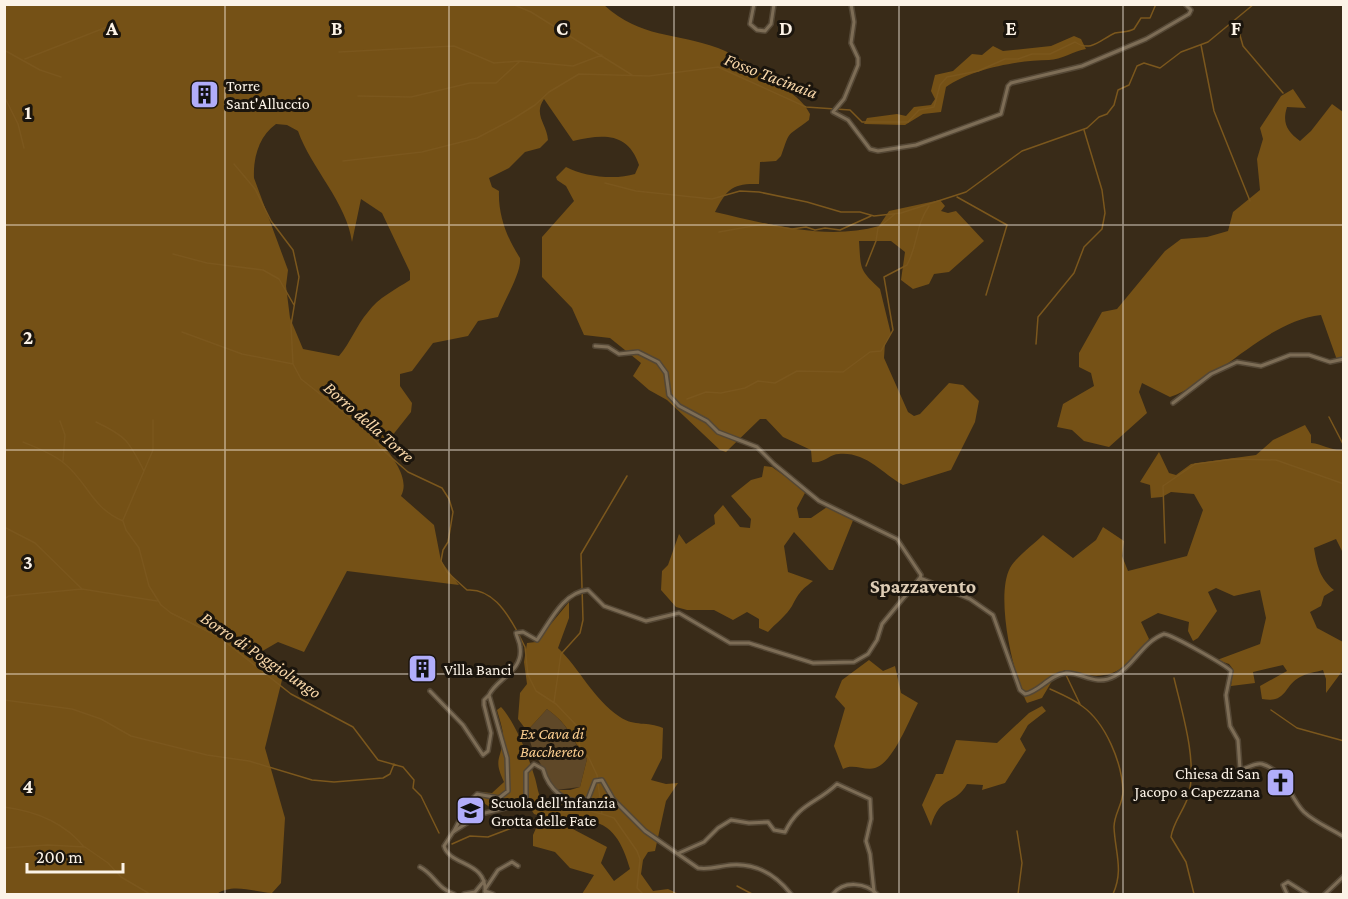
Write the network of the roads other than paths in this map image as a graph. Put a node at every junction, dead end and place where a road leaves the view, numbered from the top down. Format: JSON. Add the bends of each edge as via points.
{"nodes":[{"id":1,"x":754,"y":4,"type":"edge"},
{"id":2,"x":774,"y":4,"type":"edge"},
{"id":3,"x":850,"y":4,"type":"edge"},
{"id":4,"x":1185,"y":4,"type":"edge"},
{"id":5,"x":595,"y":346,"type":"dead end"},
{"id":6,"x":1344,"y":359,"type":"edge"},
{"id":7,"x":1173,"y":403,"type":"dead end"},
{"id":8,"x":921,"y":576,"type":"junction"},
{"id":9,"x":430,"y":691,"type":"dead end"},
{"id":10,"x":489,"y":695,"type":"junction"},
{"id":11,"x":453,"y":832,"type":"junction"},
{"id":12,"x":1344,"y":837,"type":"edge"},
{"id":13,"x":679,"y":853,"type":"junction"},
{"id":14,"x":518,"y":866,"type":"dead end"},
{"id":15,"x":420,"y":867,"type":"dead end"},
{"id":16,"x":1344,"y":876,"type":"edge"},
{"id":17,"x":484,"y":880,"type":"junction"},
{"id":18,"x":485,"y":891,"type":"edge"},
{"id":19,"x":875,"y":893,"type":"edge"},
{"id":20,"x":454,"y":894,"type":"edge"},
{"id":21,"x":464,"y":894,"type":"edge"},
{"id":22,"x":492,"y":894,"type":"edge"},
{"id":23,"x":791,"y":894,"type":"edge"},
{"id":24,"x":833,"y":894,"type":"edge"},
{"id":25,"x":1287,"y":894,"type":"edge"},
{"id":26,"x":1307,"y":894,"type":"edge"},
{"id":27,"x":1325,"y":894,"type":"edge"}],
"edges":[{"from":1,"to":2,"type":"street","via":[[750,24],[765,31],[771,24]]},
{"from":3,"to":4,"type":"street","via":[[854,22],[850,43],[858,65],[844,99],[833,111],[848,120],[870,149],[878,152],[916,146],[1001,114],[1011,83],[1082,66],[1146,39],[1189,14],[1190,8]]},
{"from":5,"to":8,"type":"street","via":[[608,347],[619,354],[638,352],[658,363],[666,373],[669,395],[679,406],[707,421],[718,432],[757,447],[819,501],[897,539]]},
{"from":6,"to":7,"type":"street","via":[[1330,362],[1316,356],[1290,355],[1261,366],[1237,362],[1211,374]]},
{"from":8,"to":10,"type":"street","via":[[882,624],[868,654],[854,662],[813,663],[749,643],[730,643],[680,614],[646,621],[604,606],[585,590],[561,604],[538,639],[516,633],[521,649],[517,661],[509,677]]},
{"from":8,"to":12,"type":"street","via":[[970,599],[993,615],[1020,690],[1025,694],[1066,673],[1090,680],[1117,675],[1149,642],[1164,634],[1182,640],[1227,667],[1231,671],[1226,695],[1230,726],[1238,740],[1240,769],[1255,764],[1268,768],[1285,780],[1308,815]]},
{"from":9,"to":10,"type":"street","via":[[467,730],[483,754],[489,751],[484,700]]},
{"from":10,"to":11,"type":"street","via":[[507,758],[508,791],[499,798],[477,794]]},
{"from":11,"to":13,"type":"street","via":[[481,814],[526,803],[526,772],[534,764],[543,769],[552,790],[573,800],[588,799],[598,779],[604,782],[612,799],[645,831]]},
{"from":11,"to":17,"type":"street","via":[[444,850],[468,864]]},
{"from":13,"to":19,"type":"street","via":[[704,842],[731,820],[768,822],[774,830],[785,832],[801,808],[837,784],[870,799],[872,819],[866,841]]},
{"from":13,"to":23,"type":"street","via":[[706,870],[733,865],[755,867],[780,881]]},
{"from":14,"to":18,"type":"street","via":[[512,862],[498,870]]},
{"from":15,"to":20,"type":"street"},
{"from":16,"to":27,"type":"street"},
{"from":17,"to":18,"type":"street"},
{"from":17,"to":21,"type":"street","via":[[475,892]]},
{"from":18,"to":22,"type":"street"},
{"from":19,"to":24,"type":"street","via":[[863,886],[847,885]]},
{"from":25,"to":26,"type":"street","via":[[1283,885],[1288,882]]}]}
